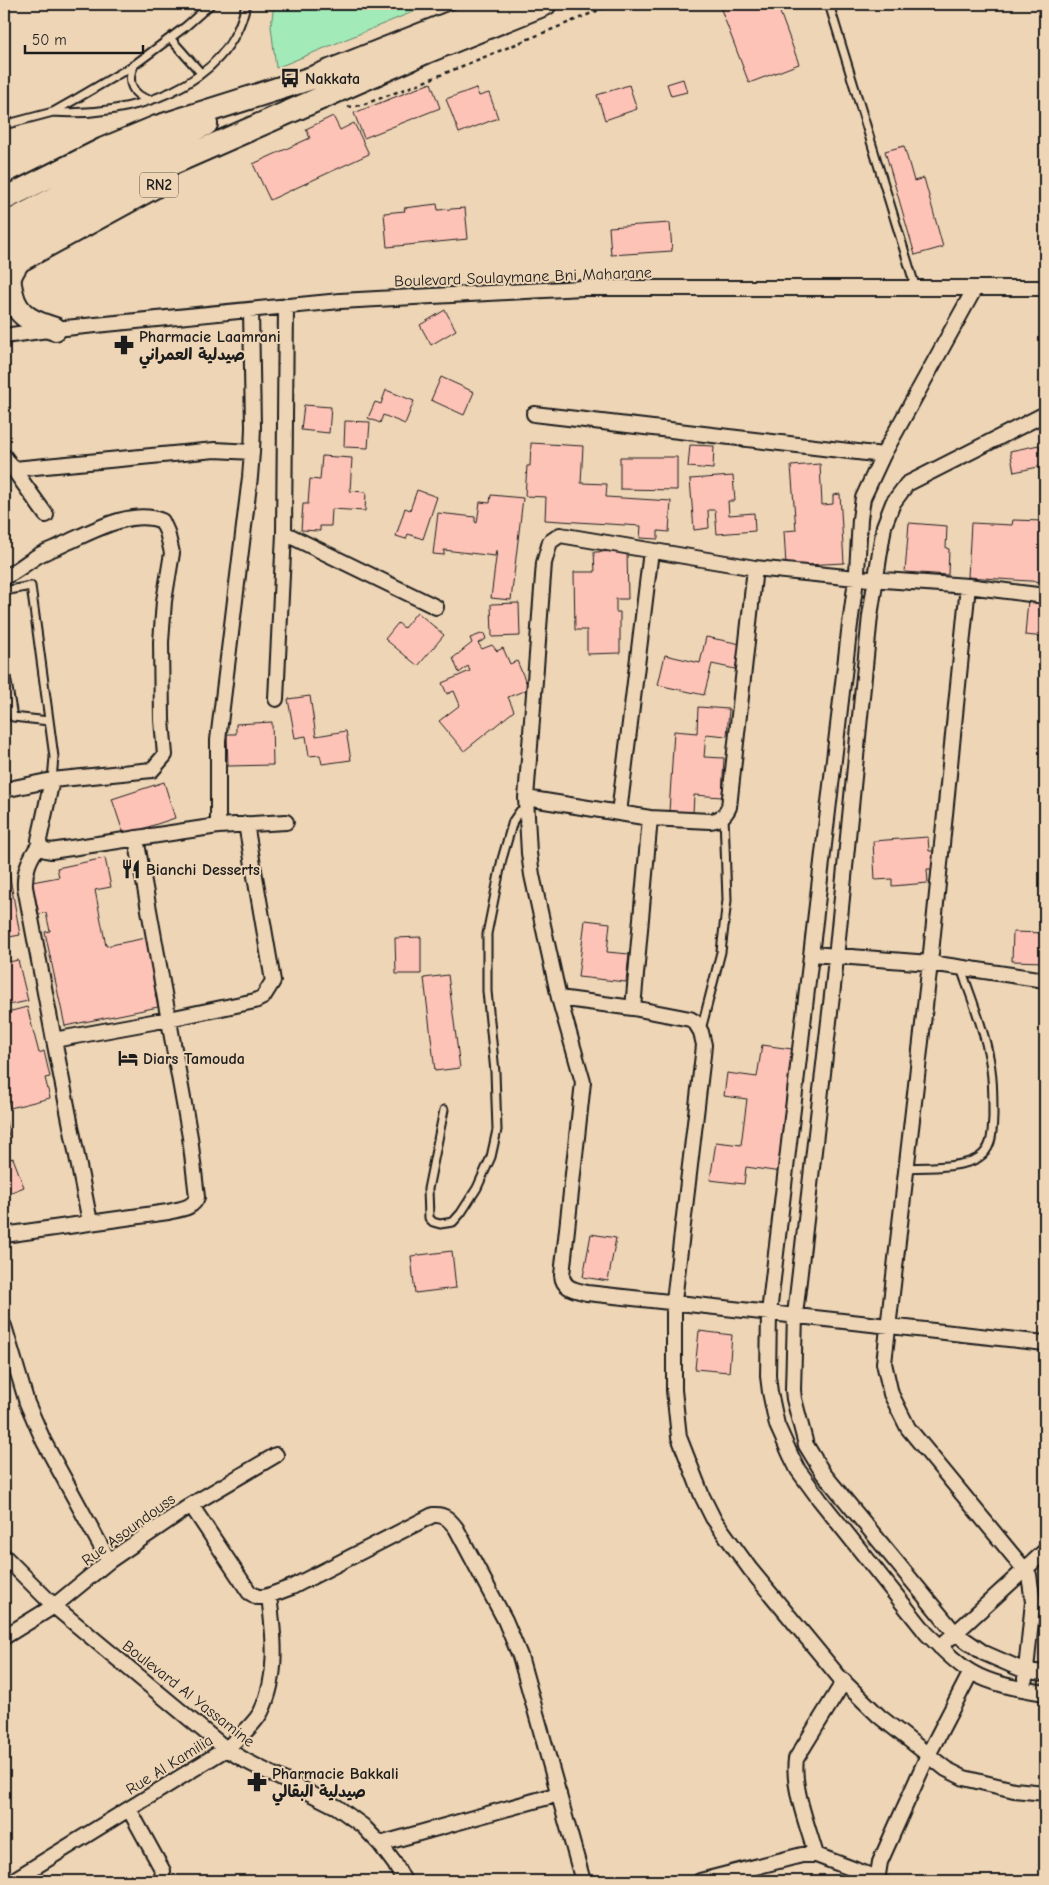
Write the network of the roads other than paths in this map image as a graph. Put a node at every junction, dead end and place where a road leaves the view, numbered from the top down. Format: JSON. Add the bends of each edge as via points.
{"nodes":[{"id":1,"x":211,"y":4,"type":"edge"},
{"id":2,"x":246,"y":4,"type":"edge"},
{"id":3,"x":498,"y":4,"type":"edge"},
{"id":4,"x":545,"y":4,"type":"edge"},
{"id":5,"x":829,"y":4,"type":"edge"},
{"id":6,"x":170,"y":38,"type":"junction"},
{"id":7,"x":134,"y":65,"type":"junction"},
{"id":8,"x":201,"y":73,"type":"junction"},
{"id":9,"x":292,"y":85,"type":"junction"},
{"id":10,"x":152,"y":100,"type":"junction"},
{"id":11,"x":53,"y":112,"type":"junction"},
{"id":12,"x":4,"y":125,"type":"edge"},
{"id":13,"x":4,"y":199,"type":"edge"},
{"id":14,"x":4,"y":225,"type":"edge"},
{"id":15,"x":9,"y":259,"type":"edge"},
{"id":16,"x":975,"y":288,"type":"junction"},
{"id":17,"x":1045,"y":288,"type":"edge"},
{"id":18,"x":916,"y":290,"type":"junction"},
{"id":19,"x":286,"y":306,"type":"junction"},
{"id":20,"x":251,"y":310,"type":"junction"},
{"id":21,"x":55,"y":329,"type":"junction"},
{"id":22,"x":4,"y":336,"type":"edge"},
{"id":23,"x":534,"y":414,"type":"dead end"},
{"id":24,"x":1045,"y":414,"type":"edge"},
{"id":25,"x":252,"y":452,"type":"junction"},
{"id":26,"x":883,"y":455,"type":"junction"},
{"id":27,"x":4,"y":456,"type":"edge"},
{"id":28,"x":14,"y":469,"type":"junction"},
{"id":29,"x":46,"y":515,"type":"dead end"},
{"id":30,"x":284,"y":533,"type":"junction"},
{"id":31,"x":651,"y":552,"type":"junction"},
{"id":32,"x":755,"y":568,"type":"junction"},
{"id":33,"x":4,"y":577,"type":"edge"},
{"id":34,"x":856,"y":578,"type":"junction"},
{"id":35,"x":876,"y":579,"type":"junction"},
{"id":36,"x":968,"y":586,"type":"junction"},
{"id":37,"x":4,"y":591,"type":"edge"},
{"id":38,"x":1045,"y":596,"type":"edge"},
{"id":39,"x":436,"y":607,"type":"dead end"},
{"id":40,"x":4,"y":665,"type":"edge"},
{"id":41,"x":276,"y":699,"type":"dead end"},
{"id":42,"x":49,"y":721,"type":"junction"},
{"id":43,"x":52,"y":780,"type":"junction"},
{"id":44,"x":4,"y":790,"type":"edge"},
{"id":45,"x":526,"y":805,"type":"junction"},
{"id":46,"x":619,"y":814,"type":"junction"},
{"id":47,"x":724,"y":816,"type":"junction"},
{"id":48,"x":650,"y":818,"type":"junction"},
{"id":49,"x":286,"y":822,"type":"dead end"},
{"id":50,"x":246,"y":824,"type":"junction"},
{"id":51,"x":218,"y":826,"type":"junction"},
{"id":52,"x":136,"y":838,"type":"junction"},
{"id":53,"x":39,"y":845,"type":"junction"},
{"id":54,"x":812,"y":954,"type":"junction"},
{"id":55,"x":836,"y":957,"type":"junction"},
{"id":56,"x":930,"y":963,"type":"junction"},
{"id":57,"x":960,"y":967,"type":"junction"},
{"id":58,"x":1045,"y":980,"type":"edge"},
{"id":59,"x":559,"y":998,"type":"junction"},
{"id":60,"x":633,"y":1008,"type":"junction"},
{"id":61,"x":169,"y":1019,"type":"junction"},
{"id":62,"x":701,"y":1032,"type":"junction"},
{"id":63,"x":54,"y":1040,"type":"junction"},
{"id":64,"x":444,"y":1110,"type":"dead end"},
{"id":65,"x":906,"y":1168,"type":"junction"},
{"id":66,"x":90,"y":1222,"type":"junction"},
{"id":67,"x":4,"y":1235,"type":"edge"},
{"id":68,"x":674,"y":1301,"type":"junction"},
{"id":69,"x":770,"y":1313,"type":"junction"},
{"id":70,"x":795,"y":1315,"type":"junction"},
{"id":71,"x":887,"y":1324,"type":"junction"},
{"id":72,"x":4,"y":1326,"type":"edge"},
{"id":73,"x":1045,"y":1343,"type":"edge"},
{"id":74,"x":276,"y":1455,"type":"dead end"},
{"id":75,"x":191,"y":1504,"type":"junction"},
{"id":76,"x":1045,"y":1551,"type":"edge"},
{"id":77,"x":4,"y":1556,"type":"edge"},
{"id":78,"x":109,"y":1562,"type":"junction"},
{"id":79,"x":1024,"y":1569,"type":"junction"},
{"id":80,"x":269,"y":1596,"type":"junction"},
{"id":81,"x":54,"y":1606,"type":"junction"},
{"id":82,"x":955,"y":1633,"type":"junction"},
{"id":83,"x":4,"y":1637,"type":"edge"},
{"id":84,"x":940,"y":1647,"type":"junction"},
{"id":85,"x":1026,"y":1671,"type":"junction"},
{"id":86,"x":971,"y":1672,"type":"junction"},
{"id":87,"x":1045,"y":1674,"type":"edge"},
{"id":88,"x":844,"y":1681,"type":"junction"},
{"id":89,"x":1024,"y":1690,"type":"junction"},
{"id":90,"x":1045,"y":1693,"type":"edge"},
{"id":91,"x":226,"y":1749,"type":"junction"},
{"id":92,"x":928,"y":1755,"type":"junction"},
{"id":93,"x":559,"y":1794,"type":"junction"},
{"id":94,"x":1045,"y":1794,"type":"edge"},
{"id":95,"x":129,"y":1809,"type":"junction"},
{"id":96,"x":380,"y":1844,"type":"junction"},
{"id":97,"x":816,"y":1855,"type":"junction"},
{"id":98,"x":877,"y":1880,"type":"edge"},
{"id":99,"x":12,"y":1881,"type":"edge"},
{"id":100,"x":161,"y":1881,"type":"edge"},
{"id":101,"x":404,"y":1881,"type":"edge"},
{"id":102,"x":582,"y":1881,"type":"edge"},
{"id":103,"x":700,"y":1881,"type":"edge"}],
"edges":[{"from":1,"to":6,"type":"lane"},
{"from":2,"to":8,"type":"lane","via":[[231,42]]},
{"from":3,"to":9,"type":"highway"},
{"from":4,"to":15,"type":"highway","number":"RN2","via":[[318,100]]},
{"from":5,"to":18,"type":"lane"},
{"from":6,"to":7,"type":"lane"},
{"from":6,"to":8,"type":"lane"},
{"from":7,"to":10,"type":"lane","via":[[130,72],[132,88],[137,94]]},
{"from":7,"to":11,"type":"lane"},
{"from":8,"to":10,"type":"lane","via":[[176,90]]},
{"from":9,"to":13,"type":"highway","via":[[157,127],[104,149]]},
{"from":9,"to":14,"type":"highway","via":[[172,139]]},
{"from":10,"to":11,"type":"lane","via":[[94,112]]},
{"from":11,"to":12,"type":"lane"},
{"from":15,"to":21,"type":"highway","via":[[16,304],[35,323]]},
{"from":16,"to":17,"type":"street","name":"Boulevard Soulaymane Bni Maharane"},
{"from":16,"to":18,"type":"street","name":"Boulevard Soulaymane Bni Maharane"},
{"from":16,"to":26,"type":"street"},
{"from":18,"to":19,"type":"street","name":"Boulevard Soulaymane Bni Maharane","via":[[583,288]]},
{"from":19,"to":20,"type":"street","name":"Boulevard Soulaymane Bni Maharane"},
{"from":19,"to":30,"type":"street"},
{"from":20,"to":21,"type":"street","name":"Boulevard Soulaymane Bni Maharane"},
{"from":20,"to":25,"type":"street"},
{"from":21,"to":22,"type":"street","name":"Boulevard Soulaymane Bni Maharane"},
{"from":23,"to":26,"type":"street"},
{"from":24,"to":35,"type":"street","via":[[907,484],[888,515]]},
{"from":25,"to":28,"type":"street","via":[[214,450]]},
{"from":25,"to":51,"type":"street","via":[[218,740]]},
{"from":26,"to":34,"type":"street","via":[[860,510]]},
{"from":27,"to":28,"type":"street"},
{"from":28,"to":29,"type":"street"},
{"from":30,"to":39,"type":"street"},
{"from":30,"to":41,"type":"street"},
{"from":31,"to":32,"type":"street"},
{"from":31,"to":45,"type":"street","via":[[560,535],[550,542],[544,562]]},
{"from":31,"to":46,"type":"street"},
{"from":32,"to":34,"type":"street"},
{"from":32,"to":47,"type":"street","via":[[729,807]]},
{"from":33,"to":43,"type":"street","via":[[18,571],[33,558],[113,522],[152,517],[162,521],[167,532],[172,553],[164,600],[160,680],[165,755],[152,770]]},
{"from":34,"to":35,"type":"street"},
{"from":34,"to":54,"type":"street"},
{"from":35,"to":36,"type":"street"},
{"from":35,"to":55,"type":"street"},
{"from":36,"to":38,"type":"street"},
{"from":36,"to":56,"type":"street"},
{"from":37,"to":42,"type":"lane","via":[[31,586]]},
{"from":40,"to":42,"type":"lane","via":[[12,717]]},
{"from":42,"to":43,"type":"lane","via":[[54,757]]},
{"from":43,"to":44,"type":"street"},
{"from":43,"to":53,"type":"street"},
{"from":45,"to":46,"type":"street"},
{"from":45,"to":59,"type":"street","via":[[532,875]]},
{"from":45,"to":64,"type":"lane","via":[[513,821],[487,934],[487,992],[497,1130],[491,1157],[476,1188],[453,1222],[440,1224],[429,1218],[428,1189]]},
{"from":46,"to":48,"type":"street"},
{"from":47,"to":48,"type":"street","via":[[710,821]]},
{"from":47,"to":62,"type":"lane","via":[[727,900],[721,952]]},
{"from":48,"to":60,"type":"street"},
{"from":49,"to":50,"type":"street"},
{"from":50,"to":51,"type":"street"},
{"from":50,"to":61,"type":"street","via":[[273,981],[263,997],[255,1000]]},
{"from":51,"to":52,"type":"street"},
{"from":52,"to":53,"type":"street","via":[[51,851]]},
{"from":52,"to":61,"type":"street"},
{"from":53,"to":63,"type":"street","via":[[26,870],[25,887]]},
{"from":54,"to":55,"type":"street"},
{"from":54,"to":69,"type":"street"},
{"from":55,"to":56,"type":"street"},
{"from":55,"to":70,"type":"street"},
{"from":56,"to":57,"type":"street"},
{"from":56,"to":65,"type":"street"},
{"from":57,"to":58,"type":"street"},
{"from":57,"to":65,"type":"lane","via":[[988,1050],[992,1079],[992,1138],[978,1158],[952,1165]]},
{"from":59,"to":60,"type":"street"},
{"from":59,"to":68,"type":"street","via":[[583,1082],[562,1279],[569,1288],[587,1293]]},
{"from":60,"to":62,"type":"street","via":[[690,1019]]},
{"from":61,"to":63,"type":"street"},
{"from":61,"to":66,"type":"street","via":[[198,1190],[195,1202],[168,1212]]},
{"from":62,"to":68,"type":"street","via":[[704,1045]]},
{"from":63,"to":66,"type":"street"},
{"from":65,"to":71,"type":"street"},
{"from":66,"to":67,"type":"street"},
{"from":68,"to":69,"type":"street"},
{"from":68,"to":88,"type":"street","via":[[674,1390],[679,1437],[702,1496],[713,1518],[750,1569]]},
{"from":69,"to":70,"type":"street"},
{"from":69,"to":84,"type":"street","via":[[770,1392],[777,1425],[798,1470]]},
{"from":70,"to":71,"type":"street"},
{"from":70,"to":82,"type":"street","via":[[793,1390],[806,1445],[844,1500]]},
{"from":71,"to":73,"type":"street"},
{"from":71,"to":79,"type":"street","via":[[885,1373],[902,1418]]},
{"from":72,"to":78,"type":"street","via":[[27,1403],[44,1442]]},
{"from":74,"to":75,"type":"street","name":"Rue Asoundouss"},
{"from":75,"to":78,"type":"street","name":"Rue Asoundouss"},
{"from":75,"to":80,"type":"street","via":[[249,1592],[260,1597]]},
{"from":76,"to":79,"type":"street"},
{"from":77,"to":81,"type":"street","name":"Boulevard Al Yassamine"},
{"from":78,"to":81,"type":"street","name":"Rue Asoundouss"},
{"from":79,"to":82,"type":"street"},
{"from":79,"to":85,"type":"street","via":[[1029,1575],[1033,1602]]},
{"from":80,"to":91,"type":"street","name":"Rue Al Kamilia","via":[[274,1648],[269,1689],[260,1713]]},
{"from":80,"to":93,"type":"street","via":[[313,1578],[433,1515],[447,1518],[461,1536],[516,1647]]},
{"from":81,"to":83,"type":"street","name":"Rue Asoundouss"},
{"from":81,"to":91,"type":"street","name":"Boulevard Al Yassamine"},
{"from":82,"to":84,"type":"street"},
{"from":82,"to":85,"type":"street","via":[[984,1653]]},
{"from":84,"to":86,"type":"street"},
{"from":85,"to":87,"type":"street"},
{"from":85,"to":89,"type":"street"},
{"from":86,"to":89,"type":"street"},
{"from":86,"to":92,"type":"street"},
{"from":88,"to":92,"type":"street","via":[[879,1716]]},
{"from":88,"to":97,"type":"street","via":[[796,1759],[798,1789]]},
{"from":89,"to":90,"type":"street"},
{"from":91,"to":95,"type":"street","name":"Rue Al Kamilia"},
{"from":91,"to":96,"type":"street","name":"Boulevard Al Yassamine","via":[[337,1806]]},
{"from":92,"to":94,"type":"street","via":[[964,1778]]},
{"from":92,"to":98,"type":"street","via":[[880,1862]]},
{"from":93,"to":96,"type":"street"},
{"from":93,"to":102,"type":"street"},
{"from":95,"to":99,"type":"street","name":"Rue Al Kamilia"},
{"from":95,"to":100,"type":"street","via":[[163,1871]]},
{"from":96,"to":101,"type":"street","name":"Boulevard Al Yassamine"},
{"from":97,"to":98,"type":"street"},
{"from":97,"to":103,"type":"street","via":[[802,1855]]}]}
